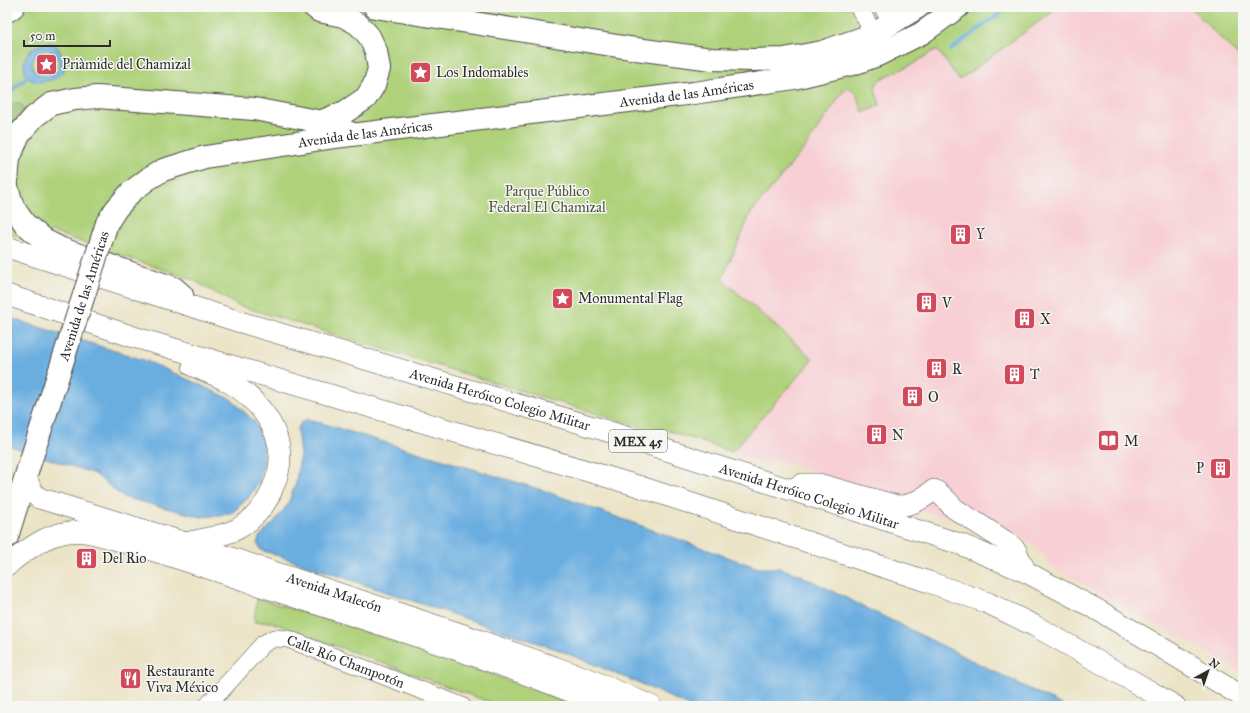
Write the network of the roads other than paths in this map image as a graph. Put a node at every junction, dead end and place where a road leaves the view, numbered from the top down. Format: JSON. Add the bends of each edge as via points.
{"nodes":[{"id":1,"x":13,"y":7,"type":"edge"},
{"id":2,"x":314,"y":7,"type":"edge"},
{"id":3,"x":376,"y":7,"type":"edge"},
{"id":4,"x":858,"y":7,"type":"edge"},
{"id":5,"x":918,"y":7,"type":"edge"},
{"id":6,"x":958,"y":7,"type":"edge"},
{"id":7,"x":7,"y":11,"type":"edge"},
{"id":8,"x":887,"y":15,"type":"edge"},
{"id":9,"x":874,"y":34,"type":"junction"},
{"id":10,"x":322,"y":122,"type":"junction"},
{"id":11,"x":355,"y":134,"type":"junction"},
{"id":12,"x":250,"y":150,"type":"junction"},
{"id":13,"x":7,"y":182,"type":"edge"},
{"id":14,"x":7,"y":187,"type":"edge"},
{"id":15,"x":7,"y":247,"type":"edge"},
{"id":16,"x":7,"y":296,"type":"edge"},
{"id":17,"x":184,"y":303,"type":"junction"},
{"id":18,"x":134,"y":337,"type":"junction"},
{"id":19,"x":27,"y":473,"type":"junction"},
{"id":20,"x":789,"y":490,"type":"junction"},
{"id":21,"x":8,"y":530,"type":"edge"},
{"id":22,"x":186,"y":543,"type":"junction"},
{"id":23,"x":7,"y":566,"type":"edge"},
{"id":24,"x":1026,"y":572,"type":"junction"},
{"id":25,"x":1243,"y":697,"type":"edge"},
{"id":26,"x":207,"y":706,"type":"edge"},
{"id":27,"x":462,"y":706,"type":"edge"},
{"id":28,"x":606,"y":706,"type":"edge"},
{"id":29,"x":651,"y":706,"type":"edge"},
{"id":30,"x":1175,"y":706,"type":"edge"}],
"edges":[{"from":1,"to":7,"type":"highway"},
{"from":2,"to":10,"type":"highway","via":[[319,11],[343,16],[358,24],[369,36],[376,51],[379,69],[366,98],[345,112]]},
{"from":3,"to":9,"type":"highway","name":"Avenida de las Américas","via":[[712,59],[784,59],[822,52]]},
{"from":4,"to":9,"type":"street"},
{"from":5,"to":8,"type":"highway","name":"Avenida de las Américas"},
{"from":6,"to":11,"type":"highway","name":"Avenida de las Américas","via":[[922,33],[878,55],[794,78],[694,93]]},
{"from":8,"to":9,"type":"highway","name":"Avenida de las Américas"},
{"from":10,"to":11,"type":"highway"},
{"from":10,"to":12,"type":"highway"},
{"from":10,"to":13,"type":"highway","via":[[254,109],[97,97],[74,99],[51,104],[34,117],[19,134],[9,159]]},
{"from":11,"to":12,"type":"highway","name":"Avenida de las Américas"},
{"from":12,"to":19,"type":"highway","name":"Avenida de las Américas","bridge":true,"via":[[205,157],[163,170],[131,192],[116,209],[107,223]]},
{"from":14,"to":17,"type":"highway","via":[[14,207],[25,224],[44,240],[174,288],[182,295]]},
{"from":15,"to":17,"type":"main road","name":"Avenida Heróico Colegio Militar","number":"MEX 45"},
{"from":16,"to":18,"type":"main road"},
{"from":17,"to":20,"type":"main road","name":"Avenida Heróico Colegio Militar","number":"MEX 45","via":[[607,431]]},
{"from":18,"to":22,"type":"main road","via":[[227,381],[242,391],[264,413],[279,444],[280,459],[276,482],[260,510],[233,531]]},
{"from":18,"to":30,"type":"main road","via":[[638,486],[929,582],[988,603],[1036,626]]},
{"from":19,"to":21,"type":"highway","name":"Avenida de las Américas"},
{"from":19,"to":22,"type":"main road","name":"Avenida Malecón","via":[[30,489],[38,498]]},
{"from":20,"to":24,"type":"main road","name":"Avenida Heróico Colegio Militar","number":"MEX 45","via":[[960,544]]},
{"from":20,"to":24,"type":"main road","via":[[803,484],[819,484],[904,506],[934,490],[955,509],[1015,549]]},
{"from":22,"to":29,"type":"main road","name":"Avenida Malecón","via":[[547,664]]},
{"from":23,"to":28,"type":"main road","name":"Avenida Malecón","via":[[41,540],[54,535],[84,531],[438,643],[533,676]]},
{"from":24,"to":25,"type":"main road","name":"Avenida Heróico Colegio Militar","number":"MEX 45","via":[[1096,609]]},
{"from":26,"to":27,"type":"street","name":"Calle Río Champotón","via":[[263,644],[274,638],[288,640]]}]}
